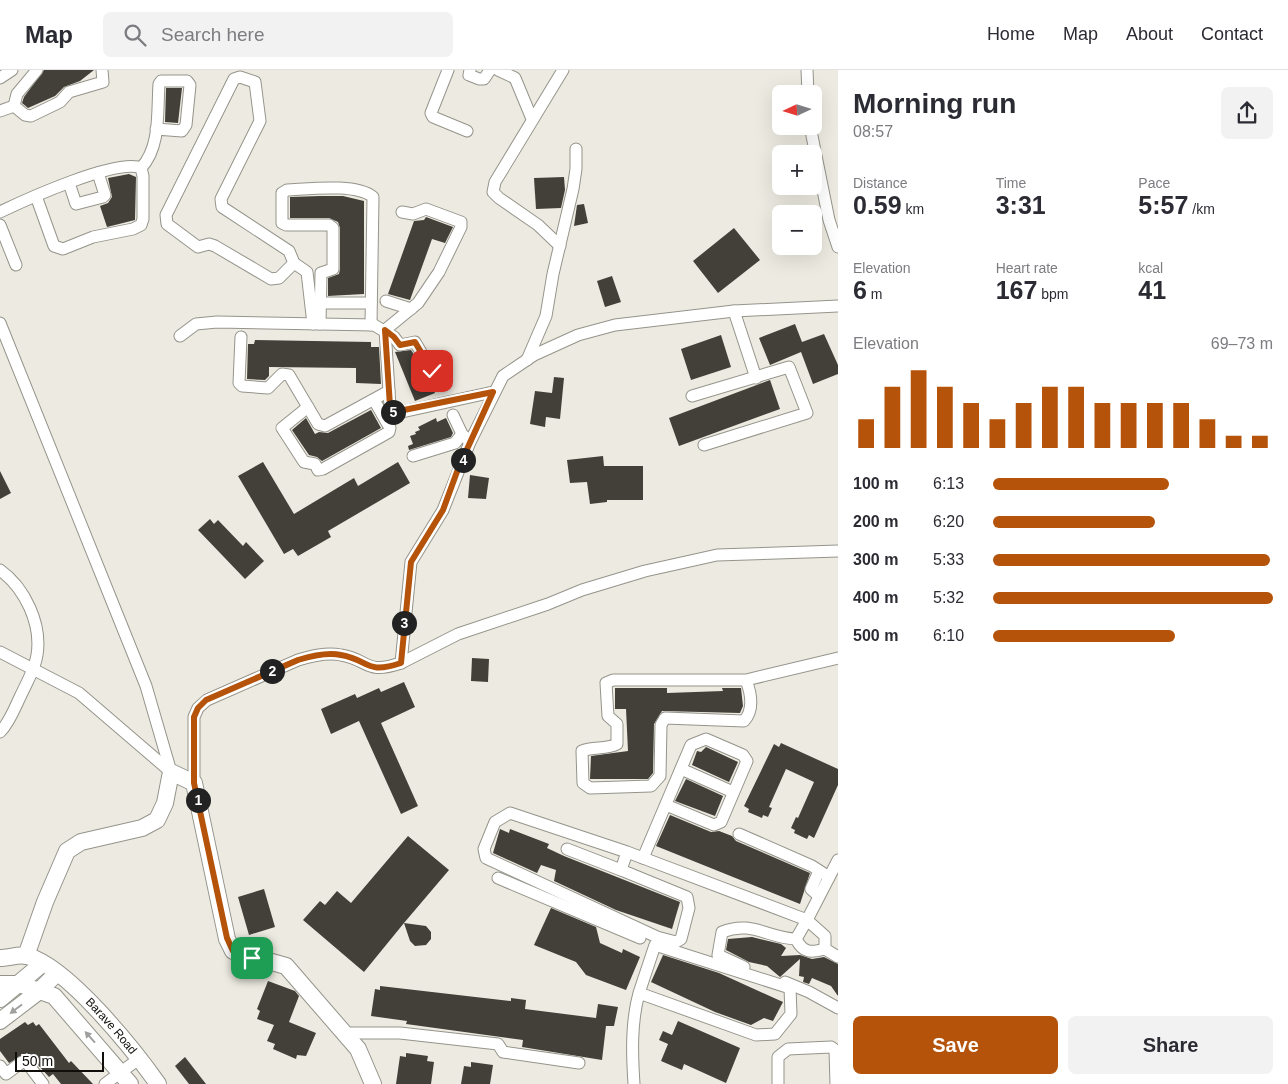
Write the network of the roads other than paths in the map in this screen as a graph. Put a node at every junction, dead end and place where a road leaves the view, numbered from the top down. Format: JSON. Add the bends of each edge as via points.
{"nodes":[{"id":1,"x":12,"y":70,"type":"edge"},
{"id":2,"x":37,"y":70,"type":"edge"},
{"id":3,"x":102,"y":70,"type":"edge"},
{"id":4,"x":448,"y":70,"type":"edge"},
{"id":5,"x":470,"y":70,"type":"edge"},
{"id":6,"x":490,"y":70,"type":"edge"},
{"id":7,"x":498,"y":70,"type":"edge"},
{"id":8,"x":563,"y":70,"type":"edge"},
{"id":9,"x":808,"y":70,"type":"edge"},
{"id":10,"x":0,"y":78,"type":"edge"},
{"id":11,"x":808,"y":85,"type":"edge"},
{"id":12,"x":14,"y":106,"type":"junction"},
{"id":13,"x":0,"y":111,"type":"edge"},
{"id":14,"x":532,"y":119,"type":"junction"},
{"id":15,"x":156,"y":129,"type":"junction"},
{"id":16,"x":467,"y":131,"type":"dead end"},
{"id":17,"x":812,"y":135,"type":"edge"},
{"id":18,"x":576,"y":149,"type":"dead end"},
{"id":19,"x":141,"y":168,"type":"junction"},
{"id":20,"x":98,"y":173,"type":"junction"},
{"id":21,"x":69,"y":183,"type":"junction"},
{"id":22,"x":36,"y":196,"type":"junction"},
{"id":23,"x":0,"y":212,"type":"edge"},
{"id":24,"x":402,"y":212,"type":"dead end"},
{"id":25,"x":0,"y":225,"type":"edge"},
{"id":26,"x":560,"y":246,"type":"junction"},
{"id":27,"x":838,"y":247,"type":"edge"},
{"id":28,"x":294,"y":263,"type":"junction"},
{"id":29,"x":16,"y":265,"type":"dead end"},
{"id":30,"x":386,"y":301,"type":"dead end"},
{"id":31,"x":320,"y":303,"type":"junction"},
{"id":32,"x":371,"y":303,"type":"junction"},
{"id":33,"x":838,"y":306,"type":"edge"},
{"id":34,"x":410,"y":309,"type":"junction"},
{"id":35,"x":734,"y":311,"type":"junction"},
{"id":36,"x":316,"y":324,"type":"junction"},
{"id":37,"x":370,"y":325,"type":"junction"},
{"id":38,"x":1,"y":328,"type":"edge"},
{"id":39,"x":385,"y":330,"type":"junction"},
{"id":40,"x":180,"y":336,"type":"dead end"},
{"id":41,"x":242,"y":337,"type":"dead end"},
{"id":42,"x":527,"y":360,"type":"junction"},
{"id":43,"x":432,"y":371,"type":"dead end"},
{"id":44,"x":756,"y":378,"type":"junction"},
{"id":45,"x":389,"y":391,"type":"junction"},
{"id":46,"x":493,"y":392,"type":"junction"},
{"id":47,"x":692,"y":396,"type":"dead end"},
{"id":48,"x":374,"y":400,"type":"junction"},
{"id":49,"x":308,"y":407,"type":"junction"},
{"id":50,"x":453,"y":415,"type":"dead end"},
{"id":51,"x":466,"y":438,"type":"junction"},
{"id":52,"x":704,"y":445,"type":"dead end"},
{"id":53,"x":413,"y":456,"type":"dead end"},
{"id":54,"x":838,"y":551,"type":"edge"},
{"id":55,"x":0,"y":570,"type":"edge"},
{"id":56,"x":0,"y":652,"type":"edge"},
{"id":57,"x":838,"y":658,"type":"edge"},
{"id":58,"x":401,"y":663,"type":"junction"},
{"id":59,"x":33,"y":668,"type":"junction"},
{"id":60,"x":746,"y":680,"type":"junction"},
{"id":61,"x":0,"y":732,"type":"edge"},
{"id":62,"x":681,"y":769,"type":"junction"},
{"id":63,"x":171,"y":772,"type":"junction"},
{"id":64,"x":194,"y":783,"type":"junction"},
{"id":65,"x":734,"y":792,"type":"junction"},
{"id":66,"x":666,"y":805,"type":"junction"},
{"id":67,"x":739,"y":834,"type":"dead end"},
{"id":68,"x":567,"y":849,"type":"dead end"},
{"id":69,"x":627,"y":852,"type":"junction"},
{"id":70,"x":643,"y":858,"type":"junction"},
{"id":71,"x":838,"y":860,"type":"edge"},
{"id":72,"x":621,"y":870,"type":"junction"},
{"id":73,"x":679,"y":871,"type":"junction"},
{"id":74,"x":824,"y":874,"type":"junction"},
{"id":75,"x":498,"y":878,"type":"dead end"},
{"id":76,"x":671,"y":890,"type":"junction"},
{"id":77,"x":807,"y":920,"type":"junction"},
{"id":78,"x":796,"y":939,"type":"junction"},
{"id":79,"x":655,"y":945,"type":"junction"},
{"id":80,"x":824,"y":950,"type":"junction"},
{"id":81,"x":26,"y":956,"type":"junction"},
{"id":82,"x":4,"y":958,"type":"edge"},
{"id":83,"x":838,"y":958,"type":"edge"},
{"id":84,"x":42,"y":964,"type":"junction"},
{"id":85,"x":57,"y":973,"type":"junction"},
{"id":86,"x":6,"y":988,"type":"edge"},
{"id":87,"x":38,"y":992,"type":"junction"},
{"id":88,"x":639,"y":993,"type":"junction"},
{"id":89,"x":838,"y":1008,"type":"edge"},
{"id":90,"x":0,"y":1021,"type":"edge"},
{"id":91,"x":344,"y":1033,"type":"junction"},
{"id":92,"x":140,"y":1058,"type":"junction"},
{"id":93,"x":579,"y":1062,"type":"dead end"},
{"id":94,"x":2,"y":1073,"type":"edge"},
{"id":95,"x":126,"y":1079,"type":"edge"},
{"id":96,"x":38,"y":1082,"type":"edge"},
{"id":97,"x":105,"y":1084,"type":"edge"},
{"id":98,"x":158,"y":1084,"type":"edge"},
{"id":99,"x":373,"y":1084,"type":"edge"},
{"id":100,"x":634,"y":1084,"type":"edge"},
{"id":101,"x":778,"y":1084,"type":"edge"},
{"id":102,"x":836,"y":1084,"type":"edge"}],
"edges":[{"from":1,"to":10,"type":"street"},
{"from":2,"to":12,"type":"street","via":[[17,94]]},
{"from":3,"to":12,"type":"street","via":[[103,82],[69,92],[60,102],[31,116]]},
{"from":4,"to":16,"type":"street","via":[[431,114]]},
{"from":5,"to":6,"type":"street","via":[[470,75],[479,79]]},
{"from":7,"to":14,"type":"street","via":[[515,78]]},
{"from":8,"to":14,"type":"street"},
{"from":9,"to":11,"type":"street"},
{"from":12,"to":13,"type":"street"},
{"from":14,"to":26,"type":"street","via":[[495,182],[493,192],[538,225]]},
{"from":15,"to":15,"type":"street","via":[[159,84],[161,81],[187,82],[190,85],[186,125],[182,130]]},
{"from":15,"to":19,"type":"street","via":[[150,157]]},
{"from":17,"to":27,"type":"street","via":[[829,220]]},
{"from":18,"to":26,"type":"street","via":[[574,182]]},
{"from":19,"to":20,"type":"street","via":[[133,165]]},
{"from":19,"to":22,"type":"street","via":[[141,225],[93,237],[63,249],[54,246]]},
{"from":20,"to":21,"type":"street"},
{"from":20,"to":21,"type":"street","via":[[103,197],[76,204]]},
{"from":21,"to":22,"type":"street"},
{"from":22,"to":23,"type":"street"},
{"from":24,"to":34,"type":"street","via":[[413,214],[426,209],[461,222],[439,272],[418,303]]},
{"from":25,"to":29,"type":"street"},
{"from":26,"to":42,"type":"street","via":[[546,316]]},
{"from":28,"to":28,"type":"street","via":[[289,251],[222,206],[221,199],[260,121],[255,82],[240,77],[234,79],[170,206],[167,224],[198,247],[215,246],[271,279],[279,278]]},
{"from":28,"to":36,"type":"street","via":[[307,272]]},
{"from":30,"to":34,"type":"street"},
{"from":31,"to":32,"type":"street"},
{"from":31,"to":32,"type":"street","via":[[321,273],[333,269],[333,228],[329,225],[286,225],[282,222],[282,193],[286,190],[355,189],[368,192],[373,197]]},
{"from":31,"to":36,"type":"street"},
{"from":32,"to":37,"type":"street"},
{"from":33,"to":35,"type":"street"},
{"from":34,"to":39,"type":"street"},
{"from":35,"to":42,"type":"street","via":[[614,325],[578,335]]},
{"from":35,"to":44,"type":"street"},
{"from":36,"to":37,"type":"street"},
{"from":36,"to":40,"type":"street","via":[[218,322],[196,324]]},
{"from":37,"to":39,"type":"street"},
{"from":38,"to":63,"type":"street","via":[[146,686]]},
{"from":39,"to":43,"type":"street","via":[[394,337],[397,347],[415,342]]},
{"from":39,"to":45,"type":"street"},
{"from":41,"to":49,"type":"street","via":[[239,383],[268,388],[282,374],[289,375]]},
{"from":42,"to":46,"type":"street","via":[[503,376]]},
{"from":44,"to":47,"type":"street"},
{"from":44,"to":52,"type":"street","via":[[788,367],[807,413]]},
{"from":45,"to":46,"type":"street","via":[[390,406],[394,412]]},
{"from":45,"to":48,"type":"street"},
{"from":46,"to":51,"type":"street"},
{"from":48,"to":49,"type":"street","via":[[325,426],[318,424]]},
{"from":48,"to":49,"type":"street","via":[[390,428],[389,432],[318,470],[315,464],[304,462],[282,428]]},
{"from":50,"to":51,"type":"street"},
{"from":51,"to":53,"type":"street"},
{"from":51,"to":58,"type":"street","via":[[443,510],[411,562]]},
{"from":54,"to":58,"type":"street","via":[[717,556],[646,571],[458,634]]},
{"from":55,"to":59,"type":"street","via":[[13,579],[26,596],[36,632],[37,654]]},
{"from":56,"to":59,"type":"street"},
{"from":57,"to":60,"type":"street"},
{"from":58,"to":64,"type":"street","via":[[383,669],[368,667],[342,655],[313,655],[206,700],[194,717]]},
{"from":59,"to":61,"type":"street"},
{"from":59,"to":63,"type":"street","via":[[79,693]]},
{"from":60,"to":60,"type":"street","via":[[613,680],[606,683],[608,716],[617,724],[617,744],[582,752],[583,783],[590,788],[652,786],[660,776],[661,724],[665,718],[744,721],[748,716],[751,694]]},
{"from":62,"to":65,"type":"street"},
{"from":62,"to":65,"type":"street","via":[[691,745],[706,738],[743,754],[747,761]]},
{"from":62,"to":66,"type":"street"},
{"from":63,"to":64,"type":"street"},
{"from":63,"to":81,"type":"street","via":[[165,803],[157,820],[142,828],[81,842],[67,851]]},
{"from":64,"to":91,"type":"street","via":[[227,938],[233,951],[286,966]]},
{"from":65,"to":66,"type":"street","via":[[721,822],[714,825]]},
{"from":66,"to":70,"type":"street"},
{"from":67,"to":74,"type":"street"},
{"from":68,"to":72,"type":"street"},
{"from":69,"to":70,"type":"street"},
{"from":69,"to":72,"type":"street"},
{"from":69,"to":76,"type":"street","via":[[510,813],[495,822],[484,849],[486,858],[657,938],[676,942],[681,939],[688,901],[687,897]]},
{"from":70,"to":73,"type":"street"},
{"from":71,"to":74,"type":"street"},
{"from":72,"to":76,"type":"street"},
{"from":73,"to":76,"type":"street"},
{"from":73,"to":77,"type":"street"},
{"from":74,"to":77,"type":"street","via":[[819,896]]},
{"from":75,"to":79,"type":"street"},
{"from":77,"to":78,"type":"street"},
{"from":77,"to":80,"type":"street","via":[[825,936]]},
{"from":78,"to":80,"type":"street","via":[[800,947],[811,953]]},
{"from":78,"to":89,"type":"street","via":[[755,928],[729,929],[722,932],[718,956],[810,992]]},
{"from":79,"to":88,"type":"street"},
{"from":79,"to":88,"type":"street","via":[[790,988],[791,1014],[775,1034],[756,1035]]},
{"from":80,"to":83,"type":"street"},
{"from":81,"to":82,"type":"street"},
{"from":81,"to":84,"type":"street","name":"Barave Road"},
{"from":82,"to":86,"type":"street"},
{"from":84,"to":85,"type":"street","name":"Barave Road"},
{"from":84,"to":86,"type":"street"},
{"from":85,"to":87,"type":"street"},
{"from":85,"to":92,"type":"street","name":"Barave Road","via":[[66,977]]},
{"from":86,"to":87,"type":"street","name":"Barave Road"},
{"from":87,"to":90,"type":"street","one_way":true},
{"from":95,"to":87,"type":"street","name":"Barave Road","one_way":true,"via":[[54,996]]},
{"from":88,"to":100,"type":"street","via":[[632,1032]]},
{"from":91,"to":93,"type":"street","via":[[400,1033],[498,1044],[503,1052]]},
{"from":91,"to":99,"type":"street","via":[[358,1049]]},
{"from":92,"to":95,"type":"street"},
{"from":92,"to":98,"type":"street","name":"Barave Road"},
{"from":94,"to":96,"type":"street","via":[[22,1062],[27,1064]]},
{"from":95,"to":97,"type":"street"},
{"from":101,"to":102,"type":"street","via":[[778,1057],[788,1050],[831,1047],[835,1050]]}]}
